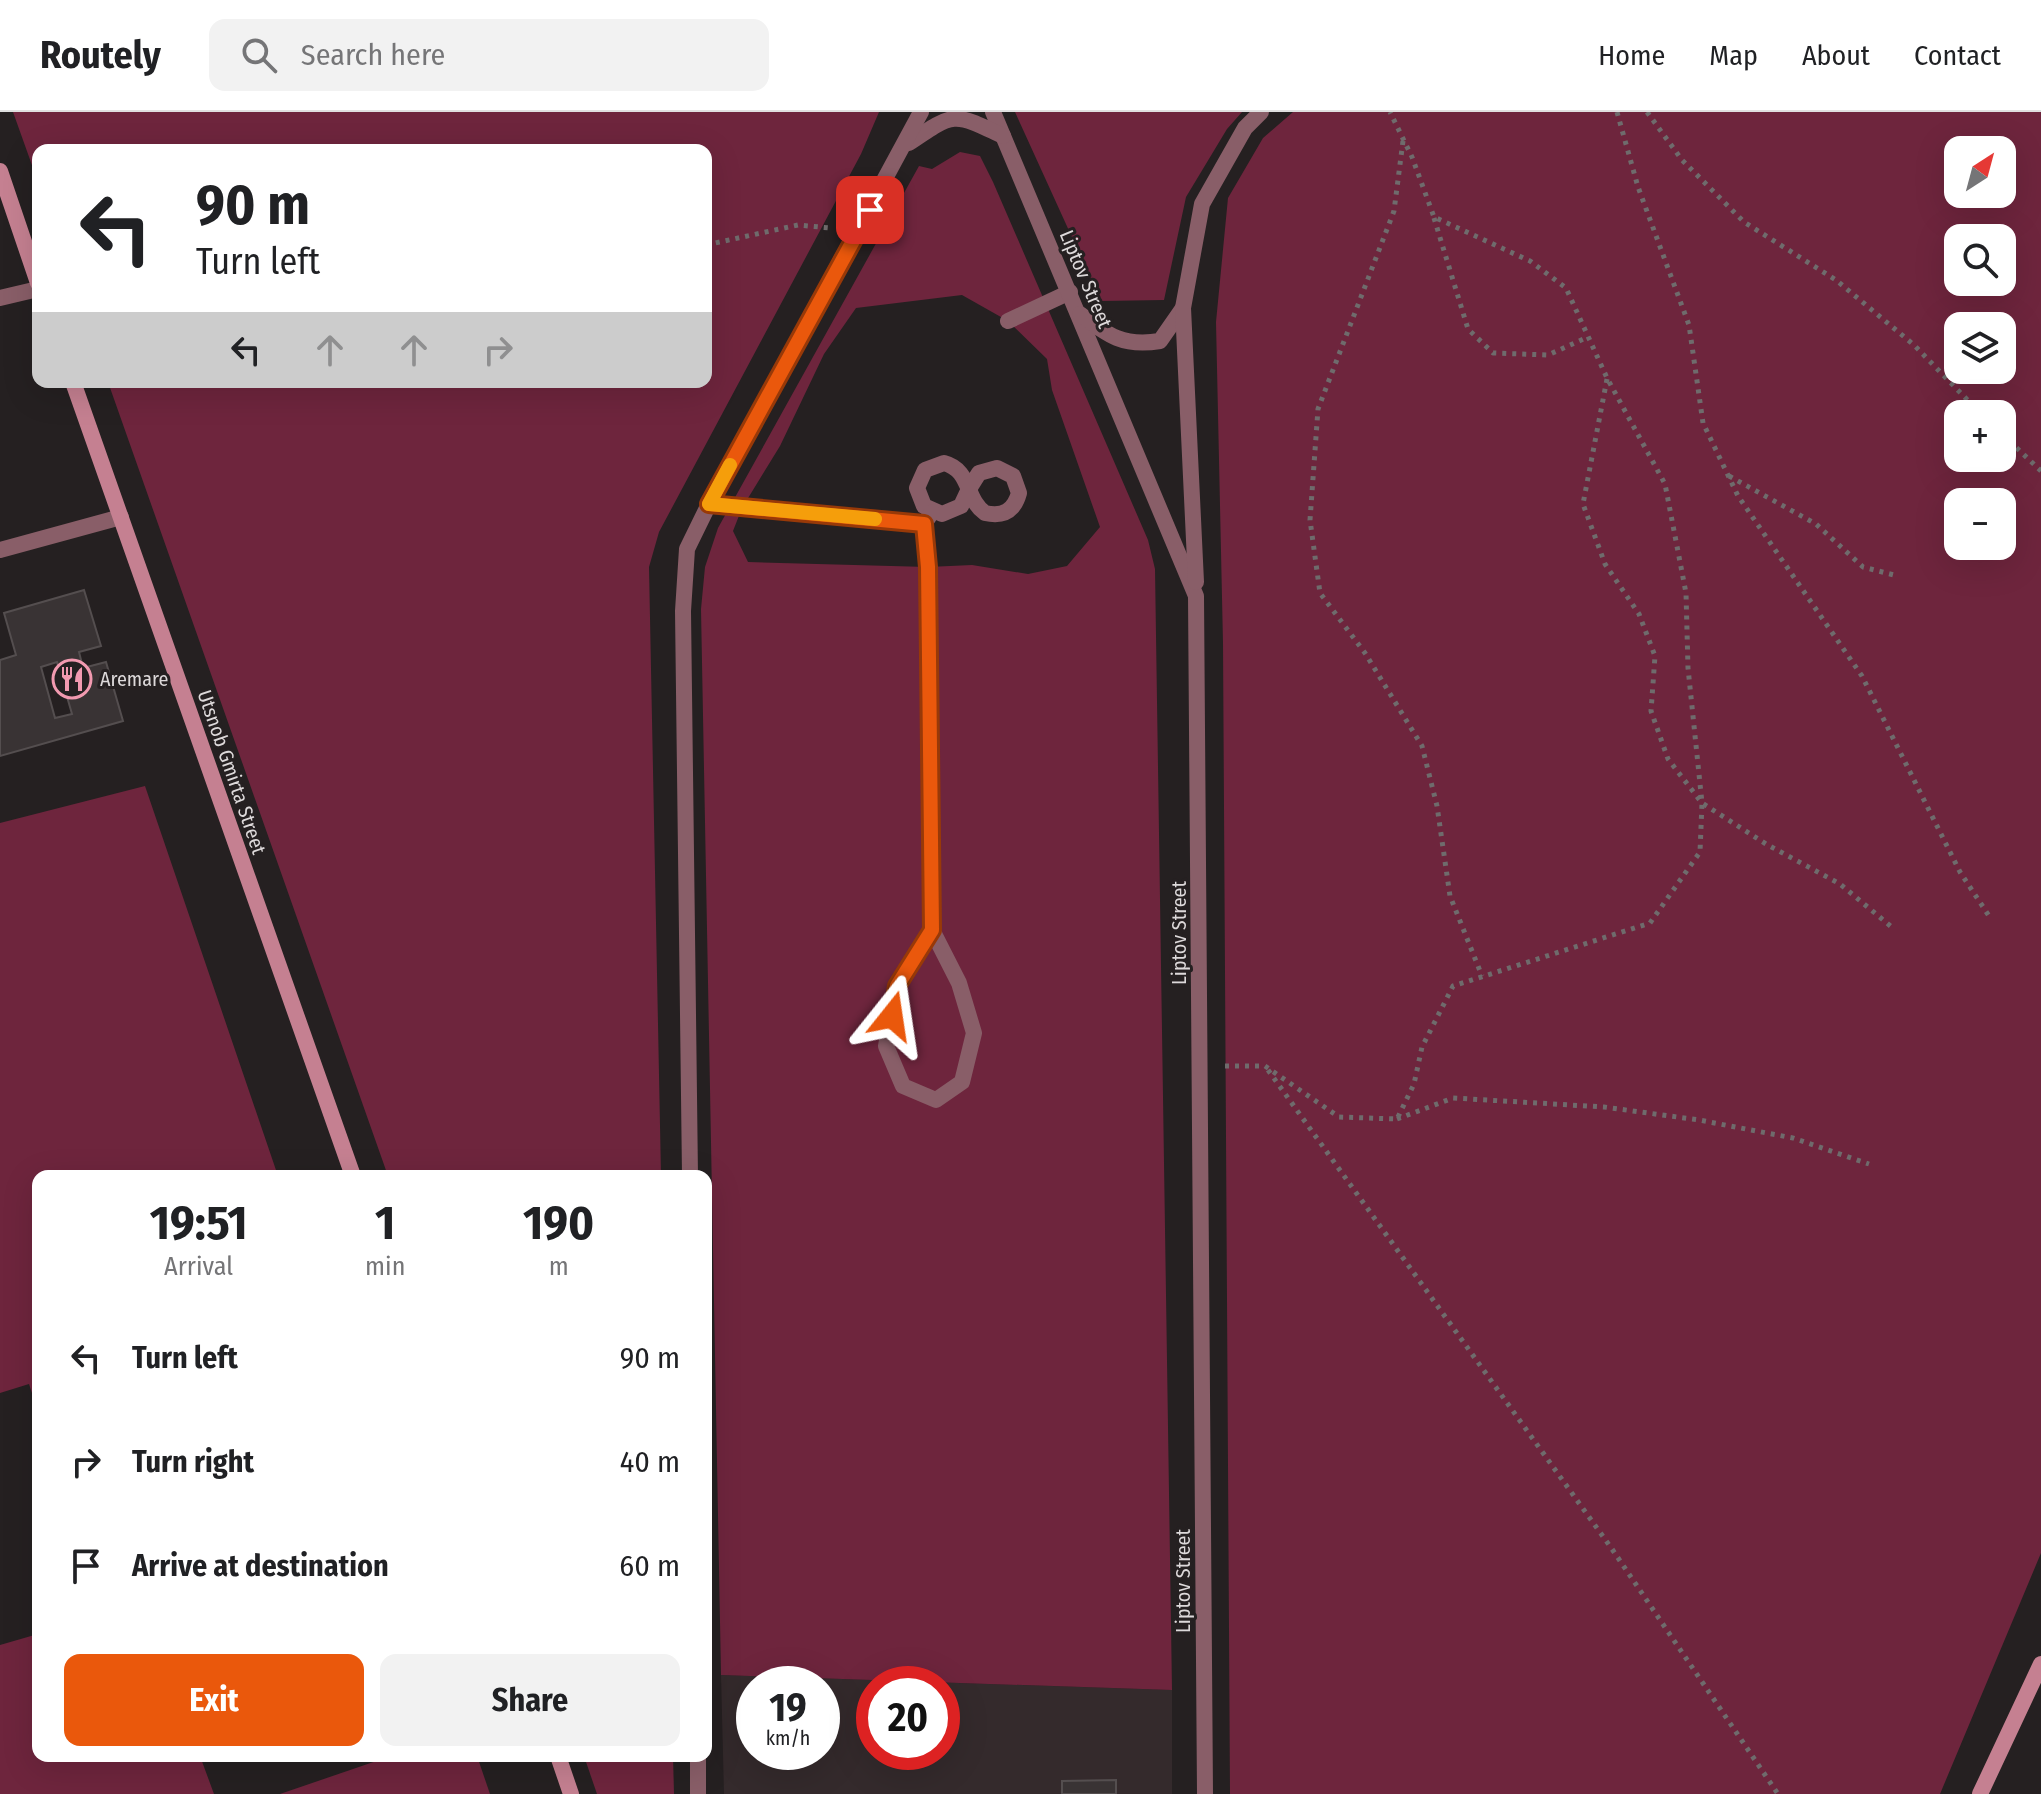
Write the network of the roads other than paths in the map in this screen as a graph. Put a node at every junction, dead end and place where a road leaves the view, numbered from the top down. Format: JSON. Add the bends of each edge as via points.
{"nodes":[{"id":1,"x":921,"y":112,"type":"edge"},
{"id":2,"x":993,"y":112,"type":"edge"},
{"id":3,"x":1261,"y":112,"type":"edge"},
{"id":4,"x":1003,"y":136,"type":"junction"},
{"id":5,"x":906,"y":145,"type":"junction"},
{"id":6,"x":0,"y":171,"type":"edge"},
{"id":7,"x":32,"y":268,"type":"edge"},
{"id":8,"x":32,"y":288,"type":"edge"},
{"id":9,"x":1070,"y":292,"type":"junction"},
{"id":10,"x":0,"y":298,"type":"edge"},
{"id":11,"x":1183,"y":308,"type":"junction"},
{"id":12,"x":1078,"y":313,"type":"junction"},
{"id":13,"x":1008,"y":321,"type":"dead end"},
{"id":14,"x":75,"y":388,"type":"edge"},
{"id":15,"x":709,"y":504,"type":"junction"},
{"id":16,"x":121,"y":517,"type":"junction"},
{"id":17,"x":928,"y":518,"type":"junction"},
{"id":18,"x":0,"y":550,"type":"edge"},
{"id":19,"x":1196,"y":596,"type":"junction"},
{"id":20,"x":932,"y":930,"type":"junction"},
{"id":21,"x":351,"y":1170,"type":"edge"},
{"id":22,"x":690,"y":1170,"type":"edge"},
{"id":23,"x":2041,"y":1664,"type":"edge"},
{"id":24,"x":560,"y":1762,"type":"edge"},
{"id":25,"x":698,"y":1762,"type":"edge"},
{"id":26,"x":571,"y":1794,"type":"edge"},
{"id":27,"x":698,"y":1794,"type":"edge"},
{"id":28,"x":1205,"y":1794,"type":"edge"},
{"id":29,"x":1980,"y":1794,"type":"edge"}],
"edges":[{"from":1,"to":5,"type":"street"},
{"from":2,"to":4,"type":"street","name":"Liptov Street"},
{"from":3,"to":11,"type":"street","via":[[1245,128],[1202,204]]},
{"from":4,"to":5,"type":"street","via":[[961,118],[947,118]]},
{"from":4,"to":9,"type":"street","name":"Liptov Street"},
{"from":5,"to":15,"type":"street"},
{"from":6,"to":7,"type":"main road"},
{"from":8,"to":10,"type":"street"},
{"from":9,"to":12,"type":"street","name":"Liptov Street"},
{"from":9,"to":13,"type":"street"},
{"from":11,"to":12,"type":"street","via":[[1160,341],[1136,345],[1105,334]]},
{"from":11,"to":19,"type":"street"},
{"from":12,"to":19,"type":"street","name":"Liptov Street"},
{"from":14,"to":16,"type":"main road","name":"Utsnob Gmirta Street"},
{"from":15,"to":17,"type":"street"},
{"from":15,"to":22,"type":"street","via":[[687,549],[683,611]]},
{"from":16,"to":18,"type":"street"},
{"from":16,"to":21,"type":"main road","name":"Utsnob Gmirta Street"},
{"from":17,"to":17,"type":"street","via":[[919,498],[919,478],[944,463],[953,466],[969,489],[961,506]]},
{"from":17,"to":20,"type":"street"},
{"from":19,"to":28,"type":"street","name":"Liptov Street"},
{"from":20,"to":20,"type":"street","via":[[897,986],[886,1046],[903,1086],[936,1100],[962,1082],[974,1033],[959,983]]},
{"from":23,"to":29,"type":"main road"},
{"from":24,"to":26,"type":"main road"},
{"from":25,"to":27,"type":"street"}]}
